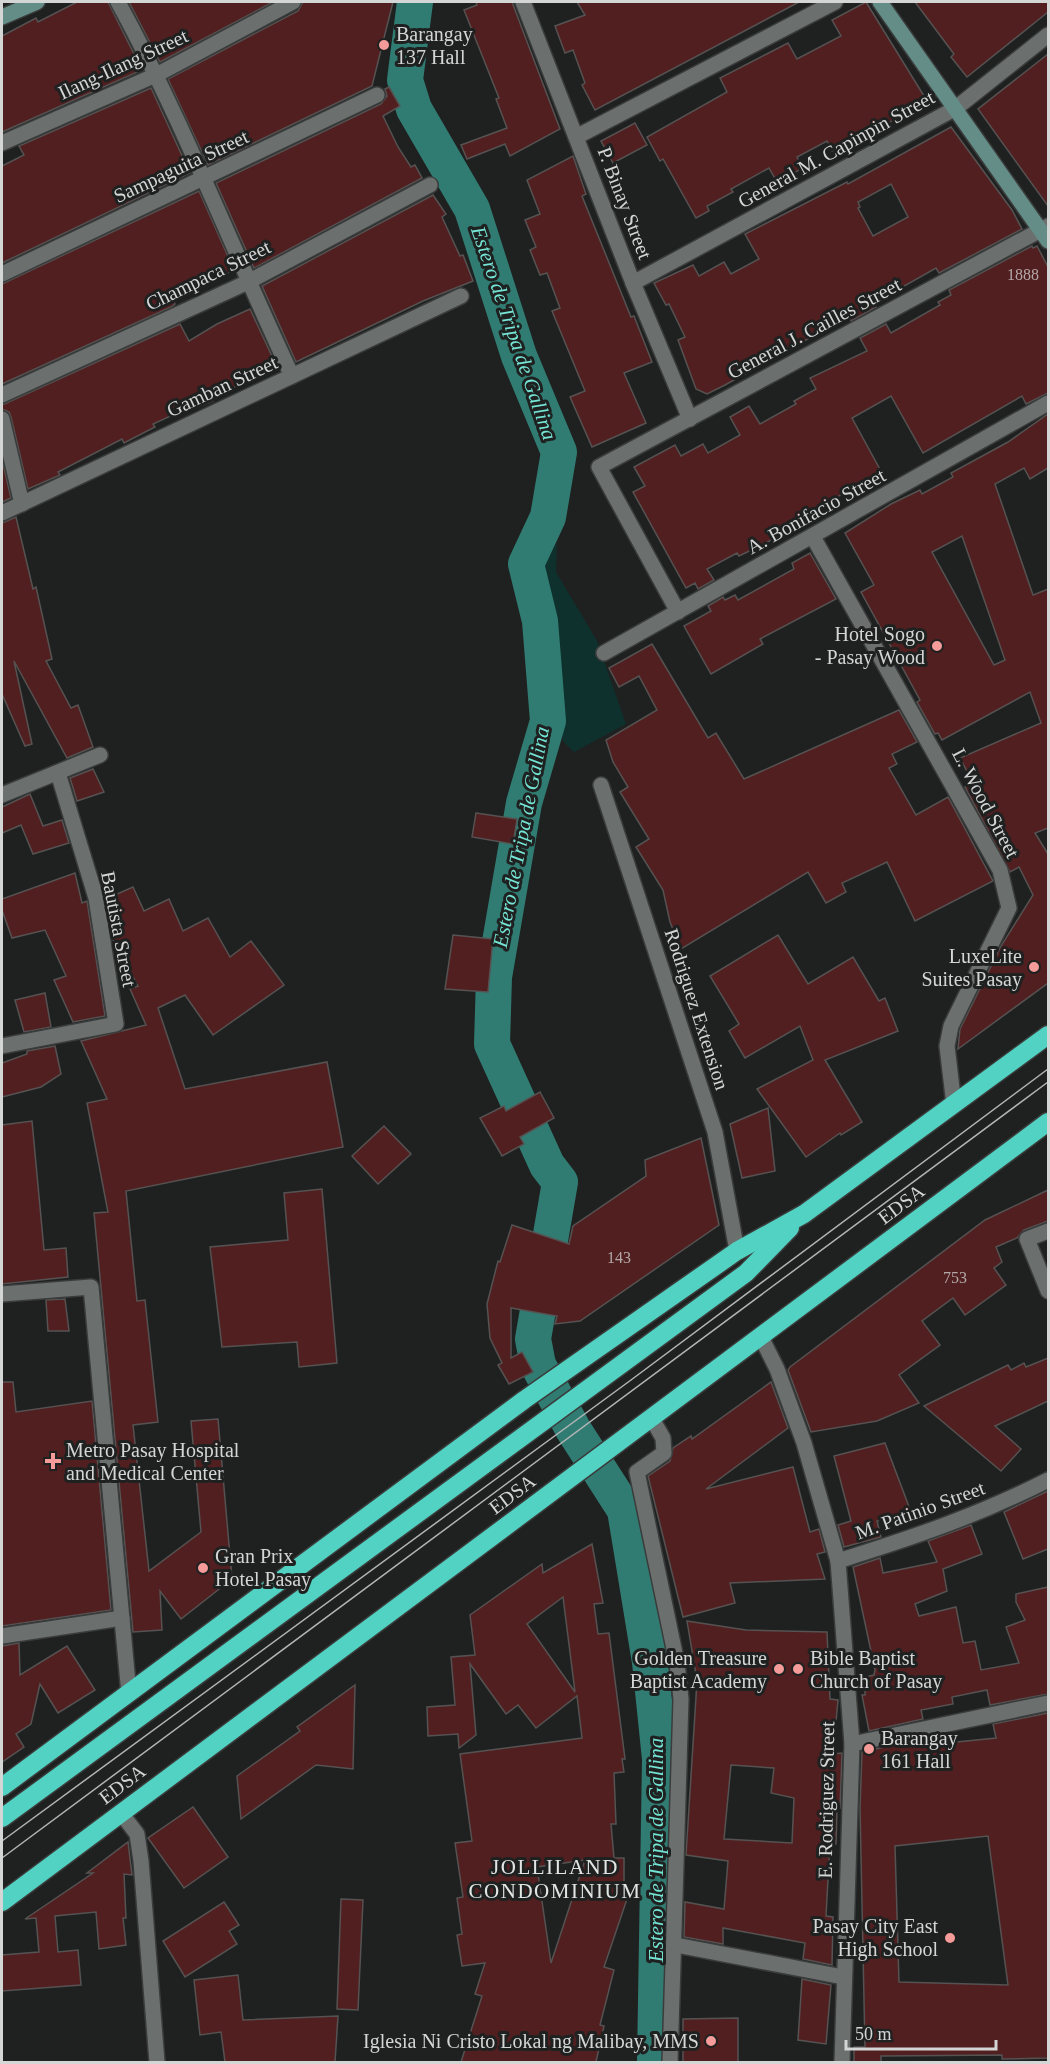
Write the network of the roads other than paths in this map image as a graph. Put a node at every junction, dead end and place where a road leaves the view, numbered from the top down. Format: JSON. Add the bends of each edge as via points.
{"nodes":[{"id":1,"x":38,"y":2,"type":"edge"},
{"id":2,"x":118,"y":2,"type":"edge"},
{"id":3,"x":293,"y":2,"type":"edge"},
{"id":4,"x":523,"y":2,"type":"edge"},
{"id":5,"x":835,"y":2,"type":"edge"},
{"id":6,"x":880,"y":2,"type":"edge"},
{"id":7,"x":2,"y":17,"type":"edge"},
{"id":8,"x":1048,"y":35,"type":"edge"},
{"id":9,"x":158,"y":74,"type":"junction"},
{"id":10,"x":377,"y":94,"type":"dead end"},
{"id":11,"x":956,"y":108,"type":"junction"},
{"id":12,"x":576,"y":137,"type":"junction"},
{"id":13,"x":2,"y":143,"type":"edge"},
{"id":14,"x":205,"y":178,"type":"junction"},
{"id":15,"x":430,"y":185,"type":"dead end"},
{"id":16,"x":1046,"y":232,"type":"edge"},
{"id":17,"x":2,"y":274,"type":"edge"},
{"id":18,"x":248,"y":282,"type":"junction"},
{"id":19,"x":633,"y":283,"type":"junction"},
{"id":20,"x":461,"y":296,"type":"dead end"},
{"id":21,"x":292,"y":376,"type":"junction"},
{"id":22,"x":2,"y":395,"type":"edge"},
{"id":23,"x":1048,"y":403,"type":"edge"},
{"id":24,"x":690,"y":419,"type":"junction"},
{"id":25,"x":2,"y":420,"type":"edge"},
{"id":26,"x":21,"y":504,"type":"junction"},
{"id":27,"x":2,"y":513,"type":"edge"},
{"id":28,"x":813,"y":537,"type":"junction"},
{"id":29,"x":678,"y":612,"type":"junction"},
{"id":30,"x":604,"y":653,"type":"dead end"},
{"id":31,"x":100,"y":755,"type":"dead end"},
{"id":32,"x":58,"y":773,"type":"junction"},
{"id":33,"x":602,"y":785,"type":"dead end"},
{"id":34,"x":2,"y":795,"type":"edge"},
{"id":35,"x":1048,"y":1035,"type":"edge"},
{"id":36,"x":2,"y":1046,"type":"edge"},
{"id":37,"x":954,"y":1105,"type":"junction"},
{"id":38,"x":1048,"y":1122,"type":"edge"},
{"id":39,"x":804,"y":1214,"type":"junction"},
{"id":40,"x":1048,"y":1231,"type":"edge"},
{"id":41,"x":737,"y":1251,"type":"junction"},
{"id":42,"x":1048,"y":1291,"type":"edge"},
{"id":43,"x":2,"y":1294,"type":"edge"},
{"id":44,"x":761,"y":1337,"type":"junction"},
{"id":45,"x":647,"y":1423,"type":"junction"},
{"id":46,"x":1048,"y":1480,"type":"edge"},
{"id":47,"x":838,"y":1561,"type":"junction"},
{"id":48,"x":122,"y":1618,"type":"junction"},
{"id":49,"x":2,"y":1636,"type":"edge"},
{"id":50,"x":129,"y":1694,"type":"junction"},
{"id":51,"x":1048,"y":1703,"type":"edge"},
{"id":52,"x":852,"y":1744,"type":"junction"},
{"id":53,"x":2,"y":1787,"type":"edge"},
{"id":54,"x":121,"y":1813,"type":"junction"},
{"id":55,"x":2,"y":1818,"type":"edge"},
{"id":56,"x":2,"y":1902,"type":"edge"},
{"id":57,"x":675,"y":1945,"type":"junction"},
{"id":58,"x":843,"y":1977,"type":"junction"},
{"id":59,"x":157,"y":2062,"type":"edge"},
{"id":60,"x":670,"y":2062,"type":"edge"},
{"id":61,"x":842,"y":2062,"type":"edge"}],
"edges":[{"from":1,"to":7,"type":"street"},
{"from":2,"to":9,"type":"street"},
{"from":3,"to":9,"type":"street","name":"Ilang-Ilang Street"},
{"from":4,"to":12,"type":"street","name":"P. Binay Street"},
{"from":5,"to":12,"type":"street"},
{"from":6,"to":11,"type":"street"},
{"from":8,"to":11,"type":"street","name":"General M. Capinpin Street"},
{"from":9,"to":13,"type":"street","name":"Ilang-Ilang Street"},
{"from":9,"to":14,"type":"street"},
{"from":10,"to":14,"type":"street","name":"Sampaguita Street"},
{"from":11,"to":16,"type":"street"},
{"from":11,"to":19,"type":"street","name":"General M. Capinpin Street"},
{"from":12,"to":19,"type":"street","name":"P. Binay Street"},
{"from":14,"to":17,"type":"street","name":"Sampaguita Street"},
{"from":14,"to":18,"type":"street"},
{"from":15,"to":18,"type":"street","name":"Champaca Street"},
{"from":16,"to":24,"type":"street","name":"General J. Cailles Street"},
{"from":18,"to":21,"type":"street"},
{"from":18,"to":22,"type":"street","name":"Champaca Street"},
{"from":19,"to":24,"type":"street","name":"P. Binay Street"},
{"from":20,"to":21,"type":"street","name":"Gamban Street"},
{"from":21,"to":26,"type":"street","name":"Gamban Street"},
{"from":23,"to":28,"type":"street","name":"A. Bonifacio Street"},
{"from":24,"to":29,"type":"street","name":"General J. Cailles Street","via":[[599,467]]},
{"from":25,"to":26,"type":"street"},
{"from":26,"to":27,"type":"street","name":"Gamban Street"},
{"from":28,"to":29,"type":"street","name":"A. Bonifacio Street"},
{"from":28,"to":37,"type":"street","name":"L. Wood Street","via":[[1000,870],[1007,893],[1009,908],[951,1026],[947,1046]]},
{"from":29,"to":30,"type":"street","name":"A. Bonifacio Street"},
{"from":31,"to":32,"type":"street"},
{"from":32,"to":34,"type":"street"},
{"from":32,"to":36,"type":"street","name":"Bautista Street","via":[[96,898],[116,1024]]},
{"from":33,"to":41,"type":"street","name":"Rodriguez Extension","via":[[716,1132]]},
{"from":35,"to":37,"type":"highway"},
{"from":37,"to":39,"type":"highway"},
{"from":38,"to":44,"type":"highway","name":"EDSA"},
{"from":39,"to":41,"type":"highway"},
{"from":39,"to":55,"type":"highway","via":[[746,1273]]},
{"from":40,"to":42,"type":"street","via":[[1027,1239]]},
{"from":41,"to":50,"type":"highway","via":[[524,1400]]},
{"from":43,"to":48,"type":"street","via":[[91,1287]]},
{"from":44,"to":45,"type":"highway","name":"EDSA"},
{"from":44,"to":47,"type":"street","name":"E. Rodriguez Street","via":[[804,1443]]},
{"from":45,"to":54,"type":"highway","name":"EDSA"},
{"from":45,"to":57,"type":"street","via":[[663,1438],[664,1453],[637,1472],[681,1699]]},
{"from":46,"to":47,"type":"street","name":"M. Patinio Street","via":[[942,1528]]},
{"from":47,"to":52,"type":"street","name":"E. Rodriguez Street"},
{"from":48,"to":49,"type":"street"},
{"from":48,"to":50,"type":"street"},
{"from":50,"to":53,"type":"highway"},
{"from":51,"to":52,"type":"street"},
{"from":52,"to":58,"type":"street","name":"E. Rodriguez Street"},
{"from":54,"to":56,"type":"highway","name":"EDSA"},
{"from":54,"to":59,"type":"street","via":[[136,1834],[141,1861]]},
{"from":57,"to":58,"type":"street"},
{"from":57,"to":60,"type":"street"},
{"from":58,"to":61,"type":"street","name":"E. Rodriguez Street"}]}
